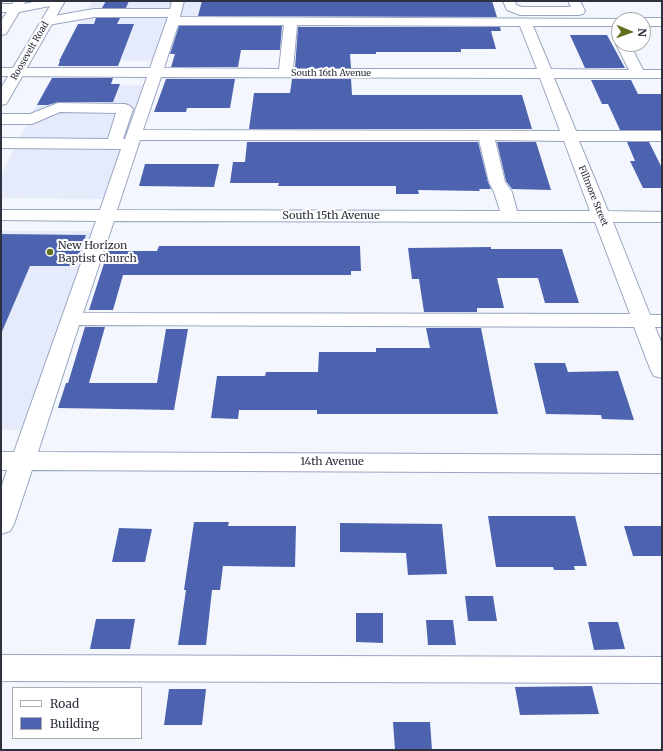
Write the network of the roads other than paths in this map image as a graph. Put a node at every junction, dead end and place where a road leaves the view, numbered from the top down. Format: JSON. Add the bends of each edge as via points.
{"nodes":[{"id":1,"x":56,"y":1,"type":"edge"},
{"id":2,"x":59,"y":1,"type":"edge"},
{"id":3,"x":100,"y":1,"type":"edge"},
{"id":4,"x":153,"y":1,"type":"edge"},
{"id":5,"x":508,"y":1,"type":"edge"},
{"id":6,"x":574,"y":1,"type":"edge"},
{"id":7,"x":19,"y":6,"type":"edge"},
{"id":8,"x":1,"y":8,"type":"edge"},
{"id":9,"x":175,"y":12,"type":"edge"},
{"id":10,"x":94,"y":13,"type":"junction"},
{"id":11,"x":149,"y":13,"type":"junction"},
{"id":12,"x":48,"y":19,"type":"junction"},
{"id":13,"x":290,"y":22,"type":"junction"},
{"id":14,"x":525,"y":22,"type":"junction"},
{"id":15,"x":611,"y":22,"type":"edge"},
{"id":16,"x":651,"y":22,"type":"edge"},
{"id":17,"x":662,"y":22,"type":"edge"},
{"id":18,"x":1,"y":31,"type":"edge"},
{"id":19,"x":627,"y":52,"type":"edge"},
{"id":20,"x":1,"y":72,"type":"edge"},
{"id":21,"x":18,"y":72,"type":"junction"},
{"id":22,"x":155,"y":72,"type":"junction"},
{"id":23,"x":286,"y":73,"type":"junction"},
{"id":24,"x":545,"y":73,"type":"junction"},
{"id":25,"x":638,"y":74,"type":"junction"},
{"id":26,"x":662,"y":74,"type":"edge"},
{"id":27,"x":3,"y":94,"type":"edge"},
{"id":28,"x":1,"y":119,"type":"edge"},
{"id":29,"x":486,"y":135,"type":"junction"},
{"id":30,"x":569,"y":135,"type":"junction"},
{"id":31,"x":662,"y":136,"type":"edge"},
{"id":32,"x":126,"y":141,"type":"junction"},
{"id":33,"x":1,"y":143,"type":"edge"},
{"id":34,"x":1,"y":214,"type":"edge"},
{"id":35,"x":106,"y":215,"type":"junction"},
{"id":36,"x":510,"y":216,"type":"junction"},
{"id":37,"x":601,"y":216,"type":"junction"},
{"id":38,"x":662,"y":217,"type":"edge"},
{"id":39,"x":71,"y":319,"type":"junction"},
{"id":40,"x":652,"y":321,"type":"edge"},
{"id":41,"x":662,"y":371,"type":"edge"},
{"id":42,"x":12,"y":461,"type":"edge"},
{"id":43,"x":662,"y":464,"type":"edge"},
{"id":44,"x":1,"y":524,"type":"edge"},
{"id":45,"x":1,"y":668,"type":"edge"},
{"id":46,"x":662,"y":670,"type":"edge"}],
"edges":[{"from":1,"to":7,"type":"street"},
{"from":2,"to":12,"type":"street","name":"Roosevelt Road"},
{"from":3,"to":10,"type":"street"},
{"from":4,"to":11,"type":"street"},
{"from":5,"to":6,"type":"street","via":[[511,7],[520,10],[579,11]]},
{"from":7,"to":8,"type":"street"},
{"from":7,"to":12,"type":"street"},
{"from":7,"to":18,"type":"street"},
{"from":9,"to":11,"type":"street"},
{"from":9,"to":13,"type":"street"},
{"from":9,"to":22,"type":"street"},
{"from":10,"to":11,"type":"street"},
{"from":10,"to":12,"type":"street"},
{"from":12,"to":21,"type":"street","name":"Roosevelt Road"},
{"from":13,"to":14,"type":"street"},
{"from":13,"to":23,"type":"street"},
{"from":14,"to":15,"type":"street"},
{"from":14,"to":24,"type":"street","name":"Fillmore Street"},
{"from":16,"to":17,"type":"street"},
{"from":19,"to":25,"type":"street"},
{"from":20,"to":21,"type":"street","name":"South 16th Avenue"},
{"from":21,"to":22,"type":"street","name":"South 16th Avenue"},
{"from":21,"to":27,"type":"street","name":"Roosevelt Road"},
{"from":22,"to":23,"type":"street","name":"South 16th Avenue"},
{"from":22,"to":32,"type":"street"},
{"from":23,"to":24,"type":"street","name":"South 16th Avenue"},
{"from":24,"to":25,"type":"street","name":"South 16th Avenue"},
{"from":24,"to":30,"type":"street","name":"Fillmore Street"},
{"from":25,"to":26,"type":"street","name":"South 16th Avenue"},
{"from":28,"to":32,"type":"street","via":[[32,119],[58,108],[125,109]]},
{"from":29,"to":30,"type":"street"},
{"from":29,"to":32,"type":"street"},
{"from":29,"to":36,"type":"street","via":[[497,182],[503,192]]},
{"from":30,"to":31,"type":"street"},
{"from":30,"to":37,"type":"street","name":"Fillmore Street"},
{"from":32,"to":33,"type":"street"},
{"from":32,"to":35,"type":"street"},
{"from":34,"to":35,"type":"street","name":"South 15th Avenue"},
{"from":35,"to":36,"type":"street","name":"South 15th Avenue"},
{"from":35,"to":39,"type":"street"},
{"from":36,"to":37,"type":"street","name":"South 15th Avenue"},
{"from":37,"to":38,"type":"street","name":"South 15th Avenue"},
{"from":37,"to":40,"type":"street","name":"Fillmore Street"},
{"from":39,"to":40,"type":"street"},
{"from":39,"to":42,"type":"street"},
{"from":40,"to":41,"type":"street","name":"Fillmore Street"},
{"from":42,"to":43,"type":"street","name":"14th Avenue"},
{"from":42,"to":44,"type":"street"},
{"from":45,"to":46,"type":"street"}]}
